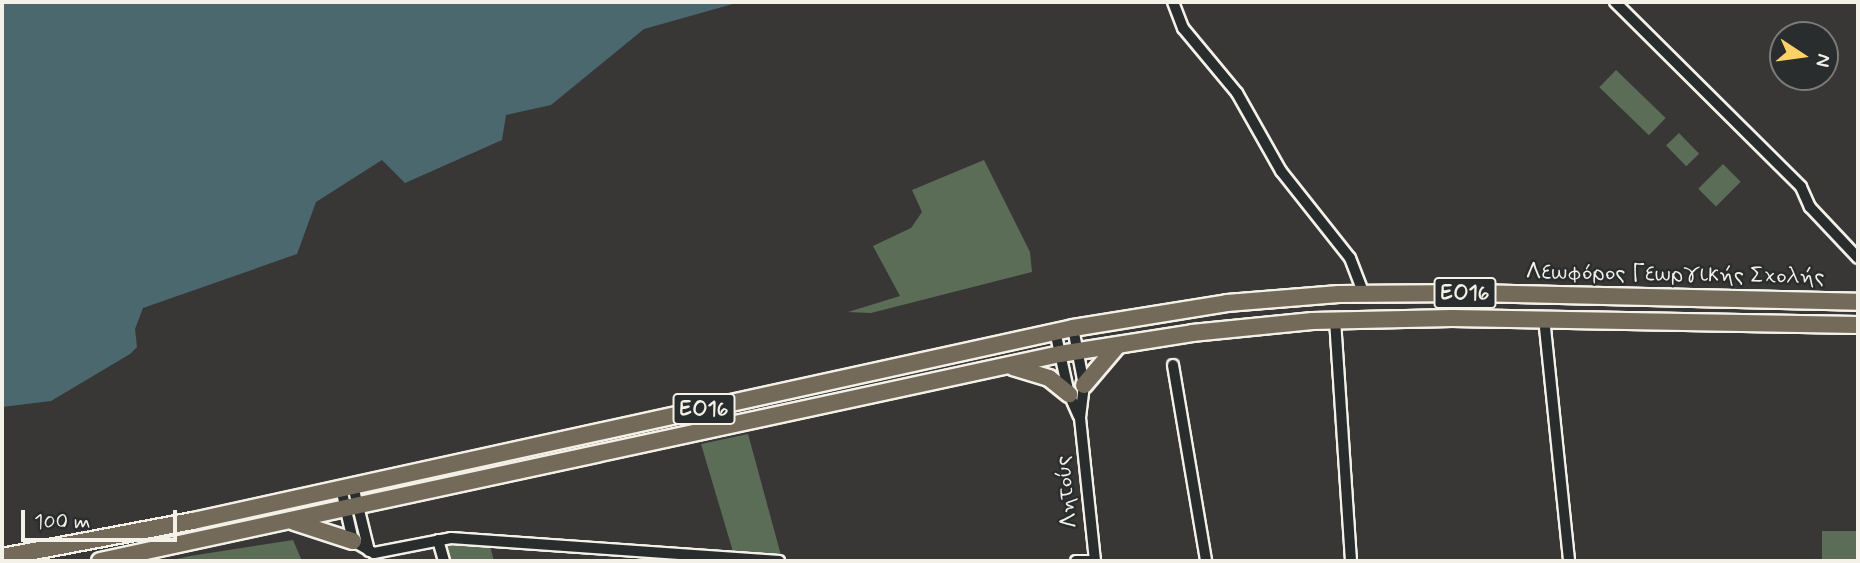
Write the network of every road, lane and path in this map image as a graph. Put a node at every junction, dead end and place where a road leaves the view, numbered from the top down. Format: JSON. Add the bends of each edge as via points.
{"nodes":[{"id":1,"x":1173,"y":2,"type":"edge"},
{"id":2,"x":1615,"y":2,"type":"edge"},
{"id":3,"x":1858,"y":258,"type":"edge"},
{"id":4,"x":1364,"y":294,"type":"junction"},
{"id":5,"x":1858,"y":302,"type":"edge"},
{"id":6,"x":1544,"y":318,"type":"junction"},
{"id":7,"x":1335,"y":320,"type":"junction"},
{"id":8,"x":1858,"y":325,"type":"edge"},
{"id":9,"x":1073,"y":327,"type":"junction"},
{"id":10,"x":1055,"y":331,"type":"junction"},
{"id":11,"x":1119,"y":344,"type":"junction"},
{"id":12,"x":1077,"y":351,"type":"junction"},
{"id":13,"x":1060,"y":354,"type":"junction"},
{"id":14,"x":1007,"y":365,"type":"junction"},
{"id":15,"x":1174,"y":365,"type":"dead end"},
{"id":16,"x":1084,"y":385,"type":"junction"},
{"id":17,"x":1069,"y":394,"type":"junction"},
{"id":18,"x":1080,"y":418,"type":"junction"},
{"id":19,"x":347,"y":487,"type":"junction"},
{"id":20,"x":351,"y":506,"type":"junction"},
{"id":21,"x":284,"y":521,"type":"junction"},
{"id":22,"x":438,"y":540,"type":"junction"},
{"id":23,"x":353,"y":541,"type":"junction"},
{"id":24,"x":369,"y":551,"type":"junction"},
{"id":25,"x":2,"y":557,"type":"edge"},
{"id":26,"x":711,"y":559,"type":"edge"},
{"id":27,"x":100,"y":561,"type":"edge"},
{"id":28,"x":444,"y":561,"type":"edge"},
{"id":29,"x":779,"y":561,"type":"edge"},
{"id":30,"x":1076,"y":561,"type":"edge"},
{"id":31,"x":1095,"y":561,"type":"edge"},
{"id":32,"x":1206,"y":561,"type":"edge"},
{"id":33,"x":1351,"y":561,"type":"edge"},
{"id":34,"x":1569,"y":561,"type":"edge"}],
"edges":[{"from":1,"to":4,"type":"street","via":[[1183,28],[1237,93],[1281,171],[1350,258]]},
{"from":2,"to":3,"type":"street","via":[[1801,187],[1810,207]]},
{"from":4,"to":5,"type":"main road","name":"Λεωφόρος Γεωργικής Σχολής","number":"ΕΟ16"},
{"from":4,"to":9,"type":"main road","name":"Λεωφόρος Γεωργικής Σχολής","number":"ΕΟ16","via":[[1256,300]]},
{"from":6,"to":7,"type":"main road","name":"Λεωφόρος Γεωργικής Σχολής","number":"ΕΟ16"},
{"from":6,"to":8,"type":"main road","name":"Λεωφόρος Γεωργικής Σχολής","number":"ΕΟ16"},
{"from":6,"to":34,"type":"street"},
{"from":7,"to":11,"type":"main road","name":"Λεωφόρος Γεωργικής Σχολής","number":"ΕΟ16","via":[[1246,326]]},
{"from":7,"to":33,"type":"street"},
{"from":9,"to":10,"type":"main road","number":"ΕΟ16"},
{"from":9,"to":12,"type":"street","name":"Λητούς"},
{"from":10,"to":13,"type":"street","name":"Λητούς"},
{"from":10,"to":19,"type":"main road","number":"ΕΟ16"},
{"from":11,"to":12,"type":"main road","number":"ΕΟ16"},
{"from":11,"to":16,"type":"main road","via":[[1094,367]]},
{"from":12,"to":13,"type":"main road","number":"ΕΟ16"},
{"from":12,"to":16,"type":"street","name":"Λητούς"},
{"from":13,"to":14,"type":"main road","number":"ΕΟ16"},
{"from":13,"to":17,"type":"street","name":"Λητούς"},
{"from":14,"to":17,"type":"main road","via":[[1049,378]]},
{"from":14,"to":20,"type":"main road","number":"ΕΟ16"},
{"from":15,"to":32,"type":"street"},
{"from":16,"to":18,"type":"street","name":"Λητούς"},
{"from":17,"to":18,"type":"street","name":"Λητούς"},
{"from":18,"to":31,"type":"street","name":"Λητούς"},
{"from":19,"to":20,"type":"street"},
{"from":19,"to":25,"type":"main road","number":"ΕΟ16"},
{"from":20,"to":21,"type":"main road","number":"ΕΟ16"},
{"from":20,"to":23,"type":"street"},
{"from":20,"to":24,"type":"street"},
{"from":21,"to":23,"type":"main road","via":[[322,527]]},
{"from":21,"to":27,"type":"main road","number":"ΕΟ16"},
{"from":22,"to":24,"type":"street"},
{"from":22,"to":26,"type":"street"},
{"from":22,"to":28,"type":"street"},
{"from":23,"to":24,"type":"street"},
{"from":26,"to":29,"type":"street"},
{"from":30,"to":31,"type":"street"}]}
